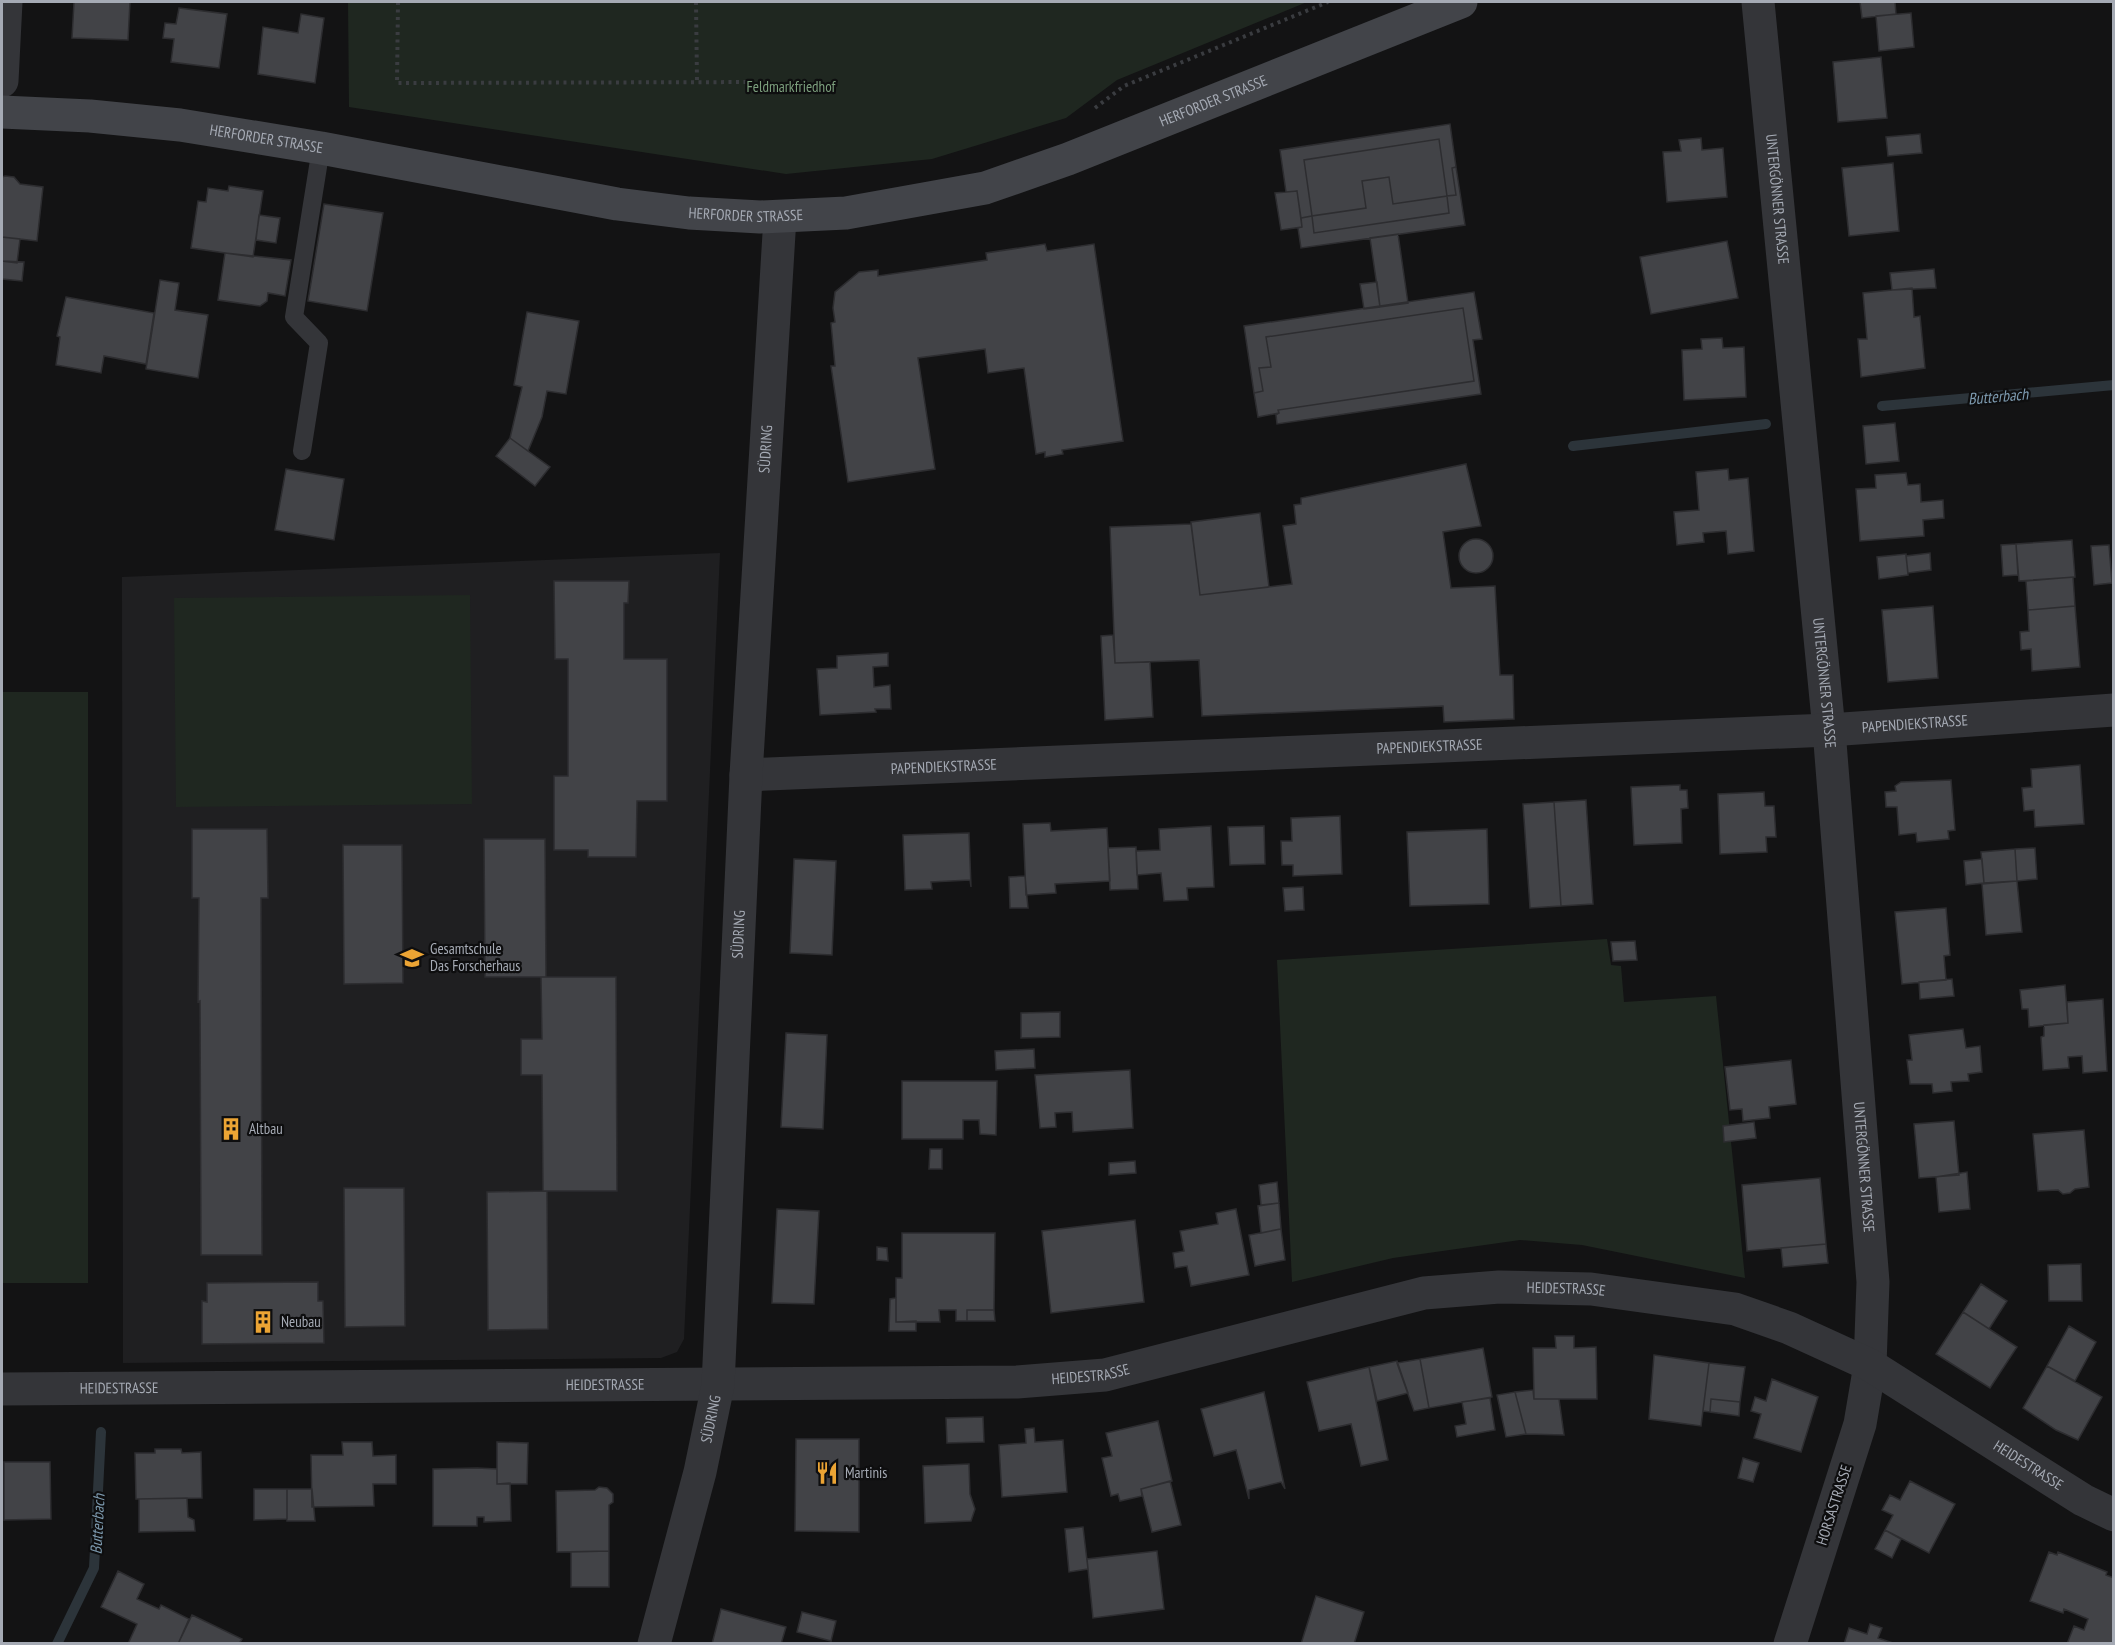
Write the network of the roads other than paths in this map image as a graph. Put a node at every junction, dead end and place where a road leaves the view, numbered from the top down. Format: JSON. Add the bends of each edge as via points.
{"nodes":[{"id":1,"x":6,"y":2,"type":"edge"},
{"id":2,"x":1461,"y":2,"type":"edge"},
{"id":3,"x":1758,"y":2,"type":"edge"},
{"id":4,"x":2,"y":81,"type":"edge"},
{"id":5,"x":2,"y":112,"type":"edge"},
{"id":6,"x":321,"y":148,"type":"junction"},
{"id":7,"x":780,"y":217,"type":"junction"},
{"id":8,"x":302,"y":451,"type":"dead end"},
{"id":9,"x":2114,"y":710,"type":"edge"},
{"id":10,"x":1830,"y":730,"type":"junction"},
{"id":11,"x":746,"y":775,"type":"junction"},
{"id":12,"x":1870,"y":1365,"type":"junction"},
{"id":13,"x":718,"y":1384,"type":"junction"},
{"id":14,"x":2,"y":1389,"type":"edge"},
{"id":15,"x":2114,"y":1515,"type":"edge"},
{"id":16,"x":654,"y":1644,"type":"edge"},
{"id":17,"x":1790,"y":1644,"type":"edge"}],
"edges":[{"from":1,"to":4,"type":"street"},
{"from":2,"to":7,"type":"main road","name":"HERFORDER STRASSE","via":[[1068,159],[985,188],[846,213]]},
{"from":3,"to":10,"type":"street","name":"UNTERGÖNNER STRASSE"},
{"from":5,"to":6,"type":"main road","name":"HERFORDER STRASSE","via":[[180,125]]},
{"from":6,"to":7,"type":"main road","name":"HERFORDER STRASSE","via":[[617,204],[689,213]]},
{"from":6,"to":8,"type":"lane","via":[[294,317],[319,343]]},
{"from":7,"to":11,"type":"street","name":"SÜDRING"},
{"from":9,"to":10,"type":"street","name":"PAPENDIEKSTRASSE"},
{"from":10,"to":11,"type":"street","name":"PAPENDIEKSTRASSE"},
{"from":10,"to":12,"type":"street","name":"UNTERGÖNNER STRASSE","via":[[1873,1282]]},
{"from":11,"to":13,"type":"street","name":"SÜDRING"},
{"from":12,"to":13,"type":"street","name":"HEIDESTRASSE","via":[[1736,1309],[1591,1289],[1499,1287],[1424,1293],[1105,1375],[1017,1382]]},
{"from":12,"to":15,"type":"street","name":"HEIDESTRASSE","via":[[2083,1500]]},
{"from":12,"to":17,"type":"street","name":"HORSASTRASSE","via":[[1860,1424]]},
{"from":13,"to":14,"type":"street","name":"HEIDESTRASSE"},
{"from":13,"to":16,"type":"street","name":"SÜDRING","via":[[700,1472]]}]}
